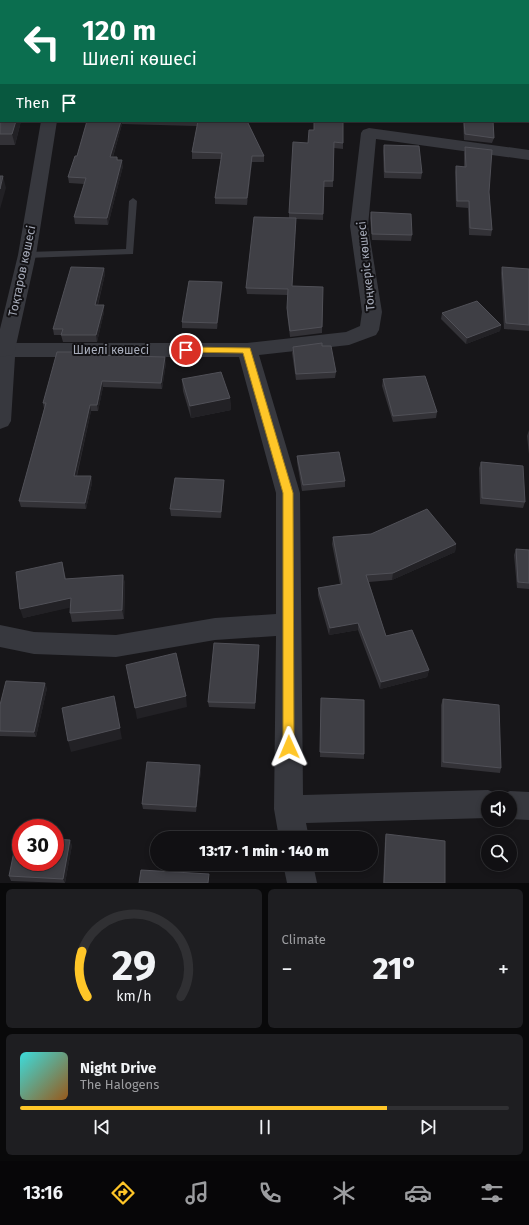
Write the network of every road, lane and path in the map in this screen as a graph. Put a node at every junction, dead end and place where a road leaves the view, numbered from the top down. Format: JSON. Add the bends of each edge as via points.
{"nodes":[{"id":1,"x":49,"y":122,"type":"edge"},
{"id":2,"x":529,"y":155,"type":"edge"},
{"id":3,"x":133,"y":201,"type":"dead end"},
{"id":4,"x":27,"y":255,"type":"junction"},
{"id":5,"x":349,"y":338,"type":"joint"},
{"id":6,"x":3,"y":350,"type":"edge"},
{"id":7,"x":247,"y":350,"type":"junction"},
{"id":8,"x":0,"y":421,"type":"edge"},
{"id":9,"x":287,"y":624,"type":"junction"},
{"id":10,"x":0,"y":636,"type":"edge"},
{"id":11,"x":481,"y":804,"type":"edge"},
{"id":12,"x":517,"y":805,"type":"edge"},
{"id":13,"x":529,"y":806,"type":"edge"},
{"id":14,"x":289,"y":809,"type":"junction"},
{"id":15,"x":293,"y":831,"type":"edge"},
{"id":16,"x":299,"y":871,"type":"edge"},
{"id":17,"x":302,"y":883,"type":"edge"}],
"edges":[{"from":1,"to":4,"type":"street","name":"Тоқтаров көшесі"},
{"from":2,"to":5,"type":"street","name":"Тоңкерiс көшесі","via":[[369,133],[359,226],[372,312],[369,330]]},
{"from":3,"to":4,"type":"lane","via":[[130,252]]},
{"from":4,"to":6,"type":"street","name":"Тоқтаров көшесі"},
{"from":5,"to":7,"type":"street","name":"Шиелі көшесі"},
{"from":6,"to":7,"type":"street","name":"Шиелі көшесі"},
{"from":6,"to":8,"type":"street","name":"Тоқтаров көшесі"},
{"from":7,"to":9,"type":"street","via":[[288,493]]},
{"from":9,"to":10,"type":"street","via":[[215,629],[116,646],[34,643]]},
{"from":9,"to":14,"type":"street"},
{"from":11,"to":14,"type":"street"},
{"from":12,"to":13,"type":"street"},
{"from":14,"to":15,"type":"street"},
{"from":16,"to":17,"type":"street"}]}
